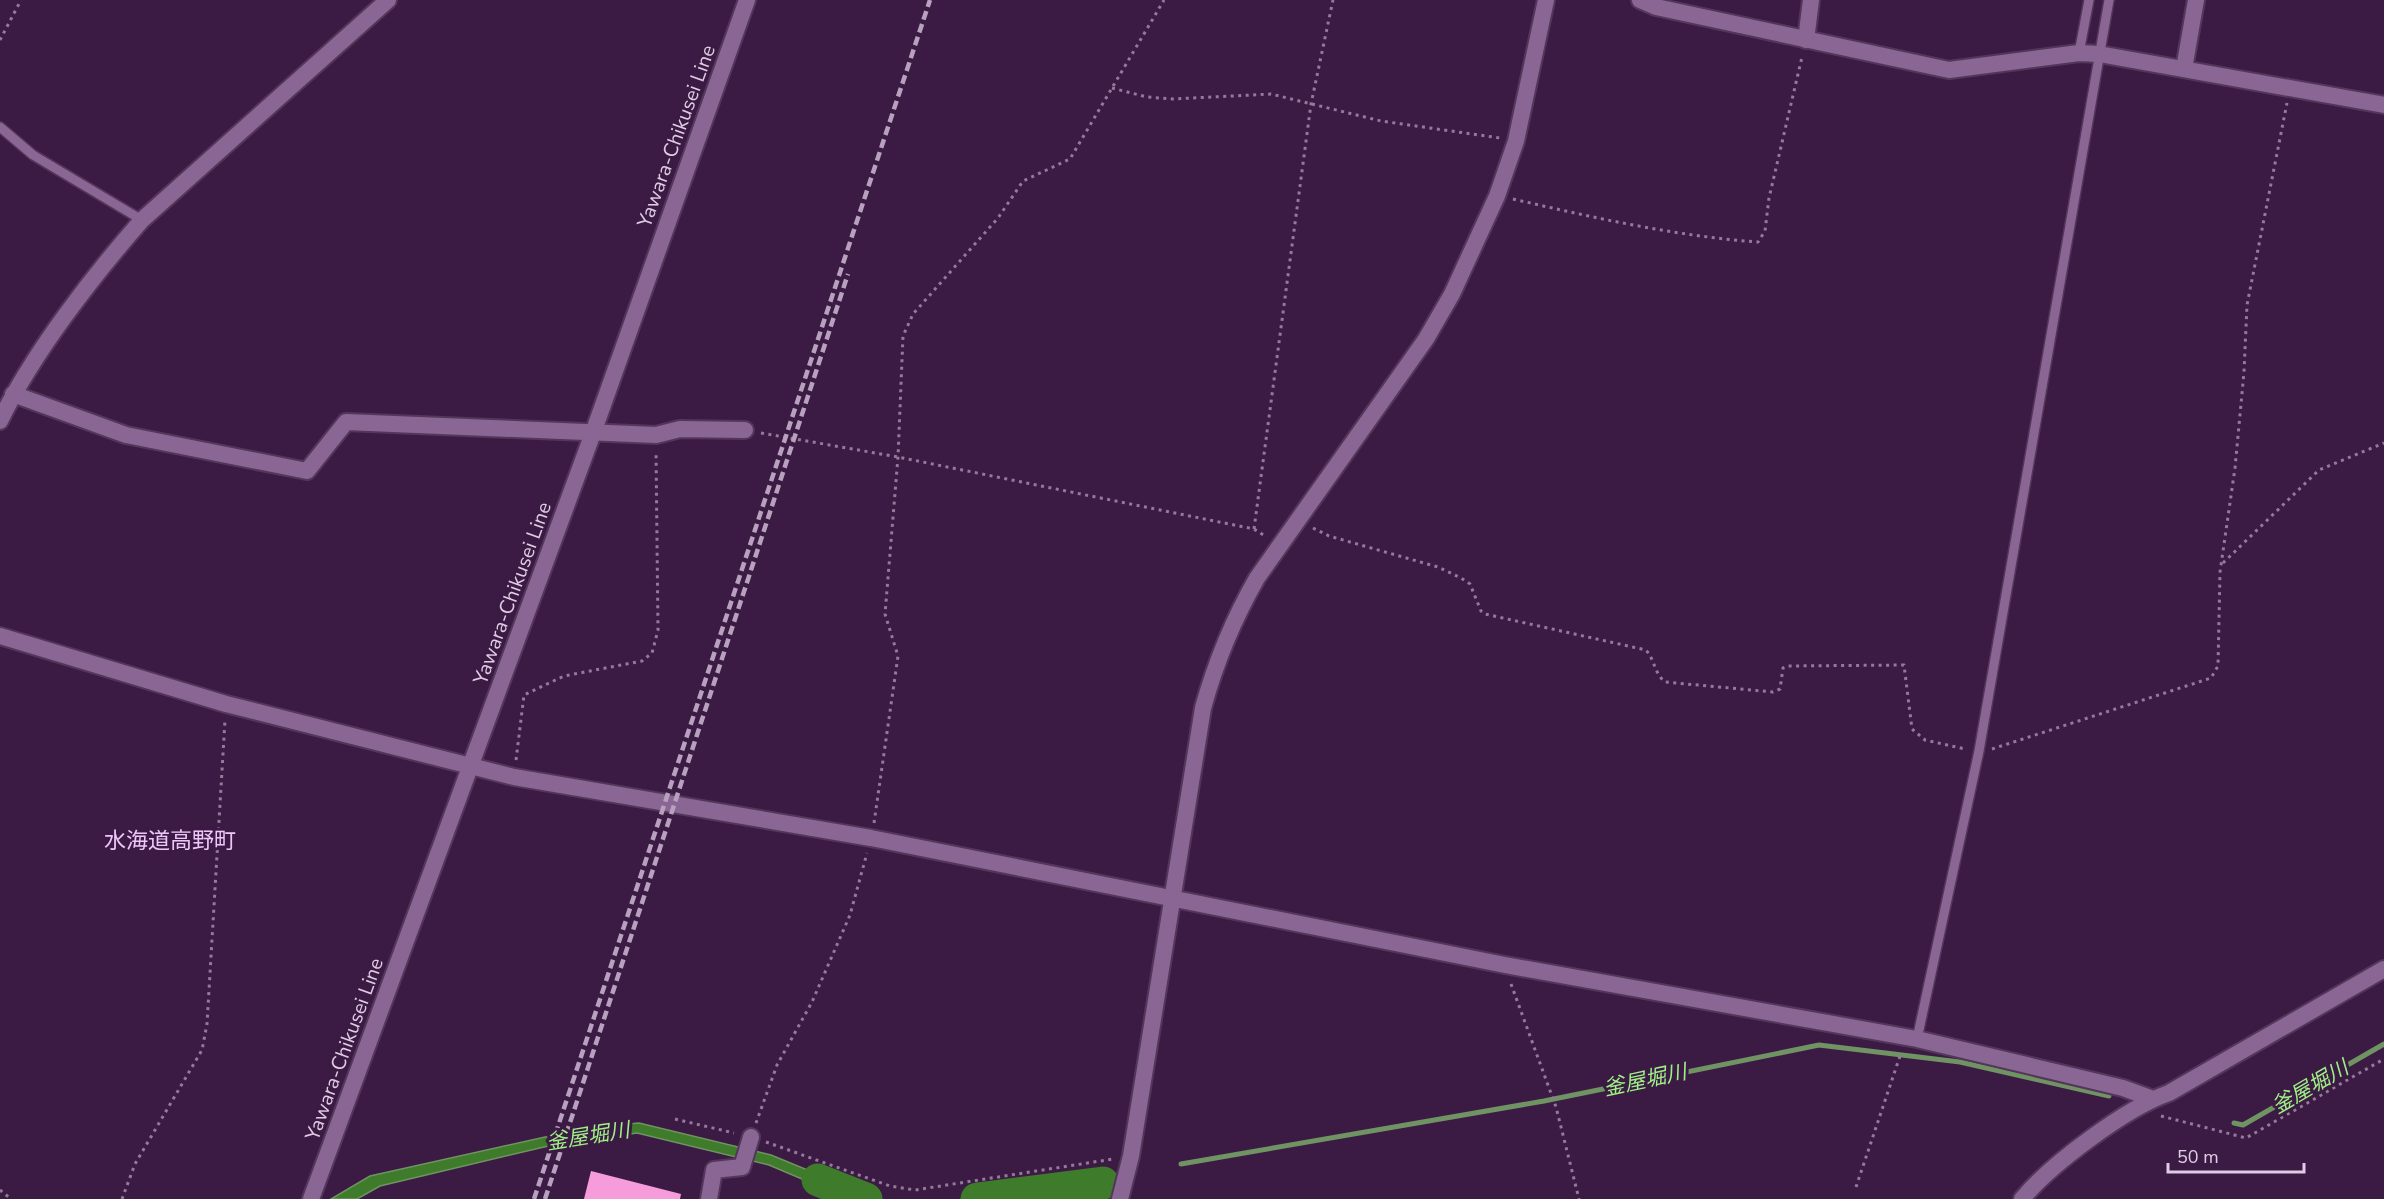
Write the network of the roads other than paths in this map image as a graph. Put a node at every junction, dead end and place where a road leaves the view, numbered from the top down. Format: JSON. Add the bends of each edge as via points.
{"nodes":[{"id":1,"x":388,"y":0,"type":"edge"},
{"id":2,"x":747,"y":0,"type":"edge"},
{"id":3,"x":1546,"y":0,"type":"edge"},
{"id":4,"x":1640,"y":0,"type":"edge"},
{"id":5,"x":1811,"y":0,"type":"edge"},
{"id":6,"x":2089,"y":0,"type":"edge"},
{"id":7,"x":2109,"y":0,"type":"edge"},
{"id":8,"x":2196,"y":0,"type":"edge"},
{"id":9,"x":1806,"y":40,"type":"junction"},
{"id":10,"x":2079,"y":53,"type":"junction"},
{"id":11,"x":2099,"y":54,"type":"junction"},
{"id":12,"x":2184,"y":69,"type":"junction"},
{"id":13,"x":2384,"y":105,"type":"edge"},
{"id":14,"x":0,"y":127,"type":"edge"},
{"id":15,"x":142,"y":220,"type":"junction"},
{"id":16,"x":13,"y":394,"type":"junction"},
{"id":17,"x":0,"y":421,"type":"edge"},
{"id":18,"x":745,"y":430,"type":"road end"},
{"id":19,"x":593,"y":433,"type":"junction"},
{"id":20,"x":0,"y":636,"type":"edge"},
{"id":21,"x":471,"y":765,"type":"junction"},
{"id":22,"x":1173,"y":900,"type":"junction"},
{"id":23,"x":2384,"y":969,"type":"edge"},
{"id":24,"x":1912,"y":1038,"type":"junction"},
{"id":25,"x":2153,"y":1099,"type":"junction"},
{"id":26,"x":752,"y":1137,"type":"road end"},
{"id":27,"x":310,"y":1199,"type":"edge"},
{"id":28,"x":709,"y":1199,"type":"edge"},
{"id":29,"x":1120,"y":1199,"type":"edge"},
{"id":30,"x":2022,"y":1199,"type":"edge"}],
"edges":[{"from":1,"to":15,"type":"street"},
{"from":2,"to":19,"type":"street","name":"Yawara-Chikusei Line"},
{"from":3,"to":22,"type":"street","via":[[1516,141],[1497,196],[1452,294],[1426,339],[1257,579],[1220,652],[1203,708]]},
{"from":4,"to":9,"type":"street","via":[[1656,7]]},
{"from":5,"to":9,"type":"street"},
{"from":6,"to":10,"type":"lane"},
{"from":7,"to":11,"type":"lane"},
{"from":8,"to":12,"type":"street"},
{"from":9,"to":10,"type":"street","via":[[1949,70]]},
{"from":10,"to":11,"type":"street"},
{"from":11,"to":12,"type":"street"},
{"from":11,"to":24,"type":"lane","via":[[1979,751]]},
{"from":12,"to":13,"type":"street"},
{"from":14,"to":15,"type":"lane","via":[[33,155]]},
{"from":15,"to":16,"type":"street","via":[[109,258]]},
{"from":16,"to":17,"type":"street"},
{"from":16,"to":19,"type":"street","via":[[126,435],[307,471],[346,422]]},
{"from":18,"to":19,"type":"street","via":[[680,429],[656,435]]},
{"from":19,"to":21,"type":"street","name":"Yawara-Chikusei Line"},
{"from":20,"to":21,"type":"street","via":[[226,704]]},
{"from":21,"to":22,"type":"street","via":[[514,777],[871,838]]},
{"from":21,"to":27,"type":"street","name":"Yawara-Chikusei Line"},
{"from":22,"to":24,"type":"street"},
{"from":22,"to":29,"type":"street","via":[[1131,1156]]},
{"from":23,"to":25,"type":"street"},
{"from":24,"to":25,"type":"street","via":[[2123,1088]]},
{"from":25,"to":30,"type":"street","via":[[2076,1150]]},
{"from":26,"to":28,"type":"street","via":[[742,1167],[714,1170]]}]}
